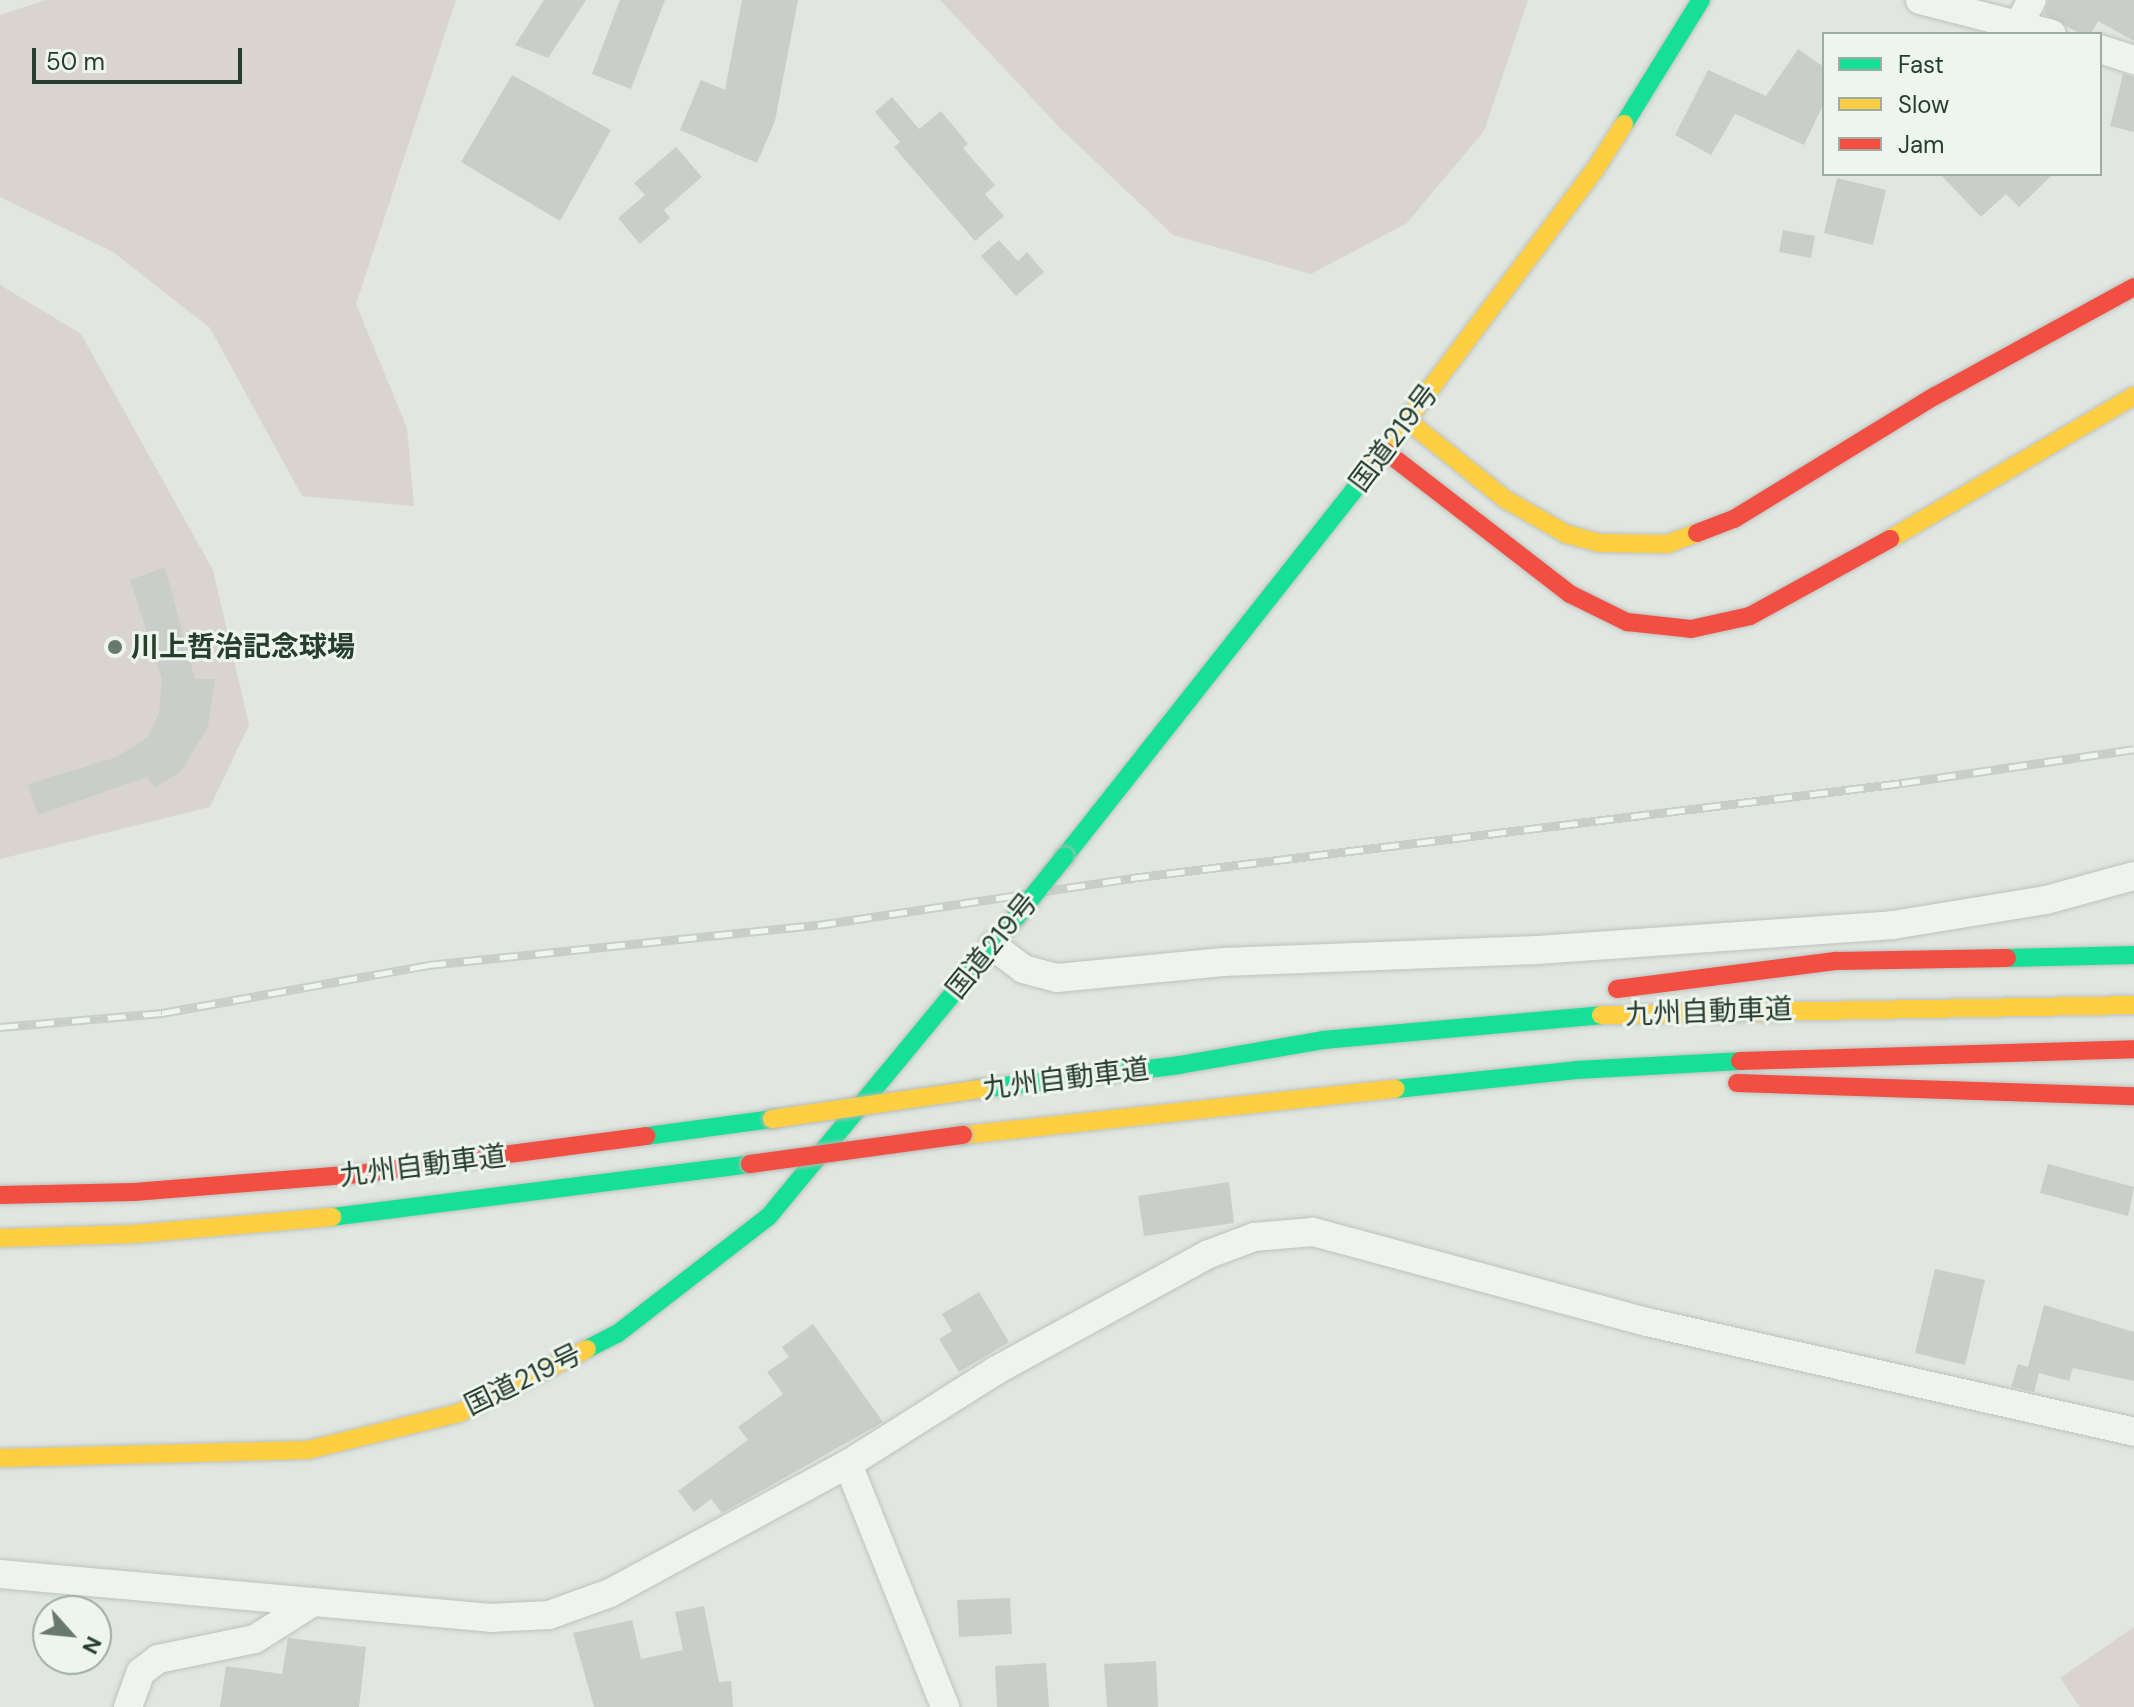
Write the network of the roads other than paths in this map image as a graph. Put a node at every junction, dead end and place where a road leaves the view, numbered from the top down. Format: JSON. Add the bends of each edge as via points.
{"nodes":[{"id":1,"x":1701,"y":0,"type":"edge"},
{"id":2,"x":1920,"y":0,"type":"edge"},
{"id":3,"x":2025,"y":12,"type":"edge"},
{"id":4,"x":2050,"y":32,"type":"edge"},
{"id":5,"x":2102,"y":50,"type":"edge"},
{"id":6,"x":2134,"y":60,"type":"edge"},
{"id":7,"x":2134,"y":287,"type":"edge"},
{"id":8,"x":2134,"y":396,"type":"edge"},
{"id":9,"x":1408,"y":421,"type":"junction"},
{"id":10,"x":1385,"y":451,"type":"junction"},
{"id":11,"x":2134,"y":876,"type":"edge"},
{"id":12,"x":993,"y":946,"type":"junction"},
{"id":13,"x":2134,"y":955,"type":"edge"},
{"id":14,"x":1595,"y":992,"type":"dead end"},
{"id":15,"x":1550,"y":1000,"type":"dead end"},
{"id":16,"x":2134,"y":1005,"type":"edge"},
{"id":17,"x":1323,"y":1040,"type":"junction"},
{"id":18,"x":2134,"y":1049,"type":"edge"},
{"id":19,"x":1576,"y":1070,"type":"junction"},
{"id":20,"x":2134,"y":1096,"type":"edge"},
{"id":21,"x":0,"y":1195,"type":"edge"},
{"id":22,"x":0,"y":1238,"type":"edge"},
{"id":23,"x":2134,"y":1432,"type":"edge"},
{"id":24,"x":0,"y":1458,"type":"edge"},
{"id":25,"x":848,"y":1464,"type":"junction"},
{"id":26,"x":0,"y":1574,"type":"edge"},
{"id":27,"x":313,"y":1602,"type":"junction"},
{"id":28,"x":128,"y":1707,"type":"edge"},
{"id":29,"x":945,"y":1707,"type":"edge"}],
"edges":[{"from":1,"to":9,"type":"highway","name":"国道219号","via":[[1594,171]]},
{"from":2,"to":3,"type":"street"},
{"from":3,"to":4,"type":"street"},
{"from":5,"to":6,"type":"street"},
{"from":7,"to":9,"type":"highway","via":[[1935,396],[1734,519],[1667,544],[1600,543],[1566,534],[1505,499]]},
{"from":8,"to":10,"type":"highway","via":[[1962,500],[1750,616],[1691,629],[1627,622],[1570,594]]},
{"from":9,"to":10,"type":"highway","name":"国道219号"},
{"from":10,"to":12,"type":"highway","name":"国道219号","bridge":true},
{"from":11,"to":12,"type":"street","via":[[2046,900],[1893,925],[1537,950],[1223,962],[1057,978],[1023,969]]},
{"from":12,"to":24,"type":"highway","name":"国道219号","via":[[769,1216],[617,1334],[459,1413],[307,1450]]},
{"from":13,"to":14,"type":"highway","via":[[1837,961]]},
{"from":15,"to":17,"type":"highway"},
{"from":16,"to":17,"type":"highway","name":"九州自動車道","via":[[1585,1015]]},
{"from":17,"to":21,"type":"highway","name":"九州自動車道","bridge":true,"via":[[1179,1065],[358,1174],[134,1192]]},
{"from":18,"to":19,"type":"highway","name":"九州自動車道"},
{"from":19,"to":20,"type":"highway","via":[[1809,1089]]},
{"from":19,"to":22,"type":"highway","name":"九州自動車道","bridge":true,"via":[[963,1135],[268,1224]]},
{"from":23,"to":25,"type":"street","via":[[1647,1322],[1361,1240],[1313,1232],[1254,1237],[1209,1254],[995,1371]]},
{"from":25,"to":27,"type":"street","via":[[610,1593],[549,1615],[491,1618]]},
{"from":25,"to":29,"type":"street"},
{"from":26,"to":27,"type":"street"},
{"from":27,"to":28,"type":"street","via":[[255,1639],[158,1659],[141,1672]]}]}
